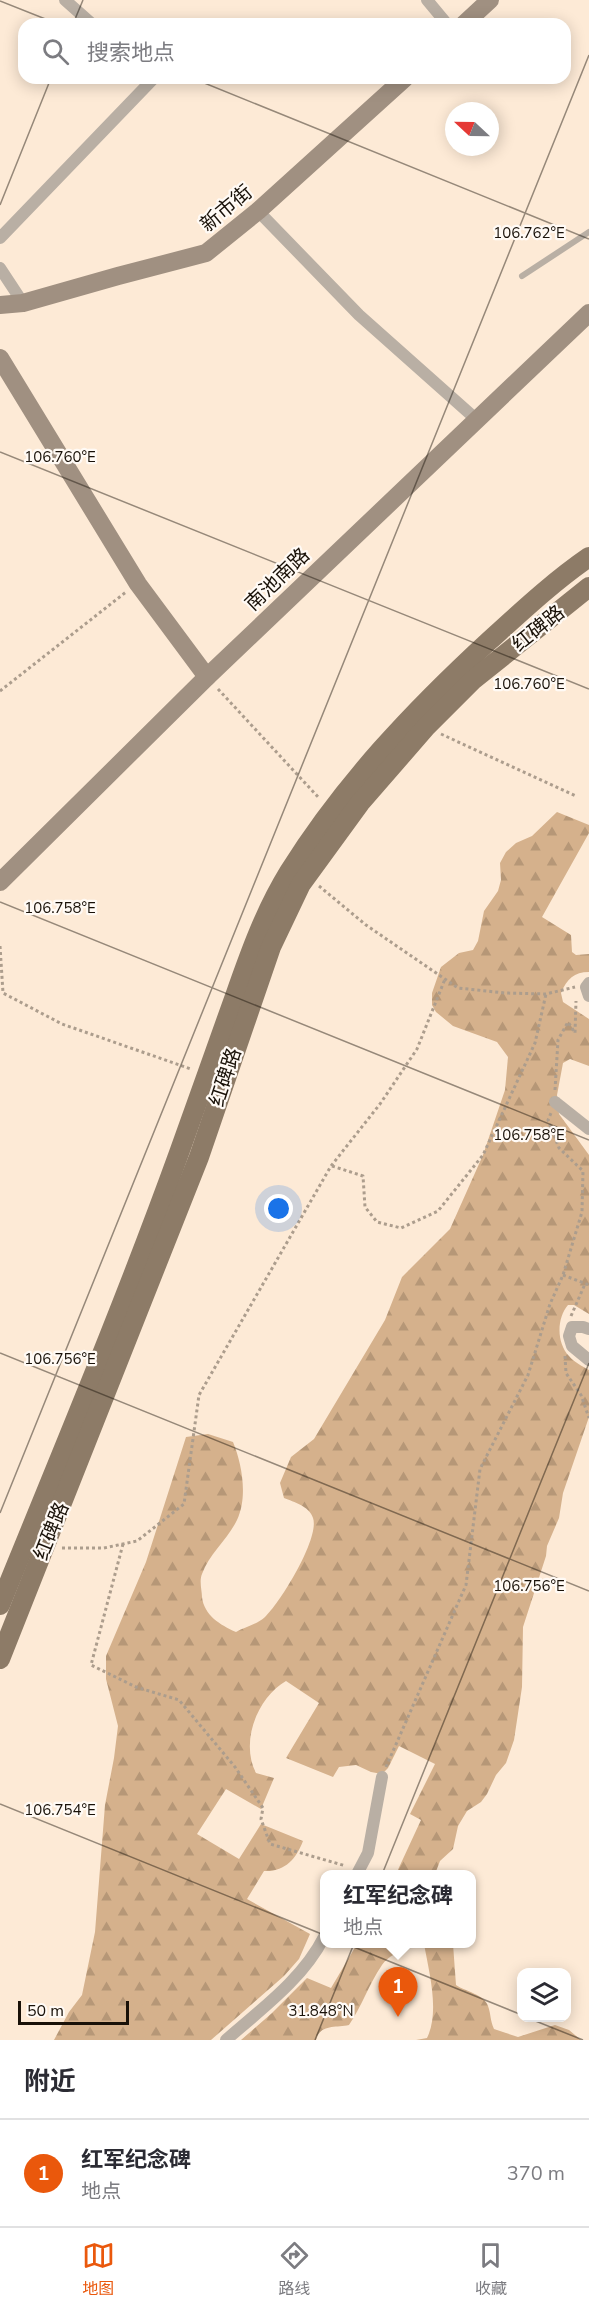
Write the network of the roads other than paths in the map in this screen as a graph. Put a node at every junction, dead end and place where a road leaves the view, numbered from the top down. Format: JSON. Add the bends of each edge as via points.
{"nodes":[{"id":1,"x":65,"y":0,"type":"edge"},
{"id":2,"x":427,"y":0,"type":"edge"},
{"id":3,"x":490,"y":0,"type":"edge"},
{"id":4,"x":85,"y":18,"type":"edge"},
{"id":5,"x":442,"y":18,"type":"edge"},
{"id":6,"x":470,"y":18,"type":"edge"},
{"id":7,"x":147,"y":84,"type":"edge"},
{"id":8,"x":398,"y":84,"type":"edge"},
{"id":9,"x":258,"y":212,"type":"junction"},
{"id":10,"x":589,"y":232,"type":"edge"},
{"id":11,"x":0,"y":238,"type":"edge"},
{"id":12,"x":0,"y":268,"type":"edge"},
{"id":13,"x":522,"y":276,"type":"dead end"},
{"id":14,"x":23,"y":303,"type":"junction"},
{"id":15,"x":0,"y":305,"type":"edge"},
{"id":16,"x":589,"y":313,"type":"edge"},
{"id":17,"x":0,"y":358,"type":"edge"},
{"id":18,"x":477,"y":420,"type":"junction"},
{"id":19,"x":589,"y":556,"type":"edge"},
{"id":20,"x":589,"y":587,"type":"edge"},
{"id":21,"x":207,"y":677,"type":"junction"},
{"id":22,"x":0,"y":882,"type":"edge"},
{"id":23,"x":555,"y":1102,"type":"road end"},
{"id":24,"x":589,"y":1129,"type":"edge"},
{"id":25,"x":589,"y":1329,"type":"edge"},
{"id":26,"x":589,"y":1359,"type":"edge"},
{"id":27,"x":0,"y":1605,"type":"edge"},
{"id":28,"x":0,"y":1659,"type":"edge"},
{"id":29,"x":382,"y":1777,"type":"road end"},
{"id":30,"x":359,"y":1870,"type":"edge"},
{"id":31,"x":320,"y":1943,"type":"edge"},
{"id":32,"x":226,"y":2040,"type":"edge"}],
"edges":[{"from":1,"to":4,"type":"street"},
{"from":2,"to":5,"type":"street"},
{"from":3,"to":6,"type":"street"},
{"from":7,"to":11,"type":"street"},
{"from":8,"to":9,"type":"street","name":"新市街"},
{"from":9,"to":14,"type":"street","name":"新市街","via":[[206,254]]},
{"from":9,"to":18,"type":"street","via":[[359,315]]},
{"from":10,"to":13,"type":"lane"},
{"from":12,"to":14,"type":"street"},
{"from":14,"to":15,"type":"street","name":"新市街"},
{"from":16,"to":18,"type":"street","name":"南池南路"},
{"from":17,"to":21,"type":"street","via":[[138,584]]},
{"from":18,"to":21,"type":"street","name":"南池南路"},
{"from":19,"to":27,"type":"main road","via":[[533,601],[410,717],[331,810],[288,874],[265,916],[102,1353]]},
{"from":20,"to":28,"type":"main road","name":"红碑路","via":[[473,680],[426,727],[360,803],[286,912],[199,1157]]},
{"from":21,"to":22,"type":"street","name":"南池南路"},
{"from":23,"to":24,"type":"street"},
{"from":25,"to":26,"type":"street","via":[[572,1327],[569,1336],[572,1346]]},
{"from":29,"to":30,"type":"street","via":[[368,1853]]},
{"from":31,"to":32,"type":"street","via":[[300,1971]]}]}
